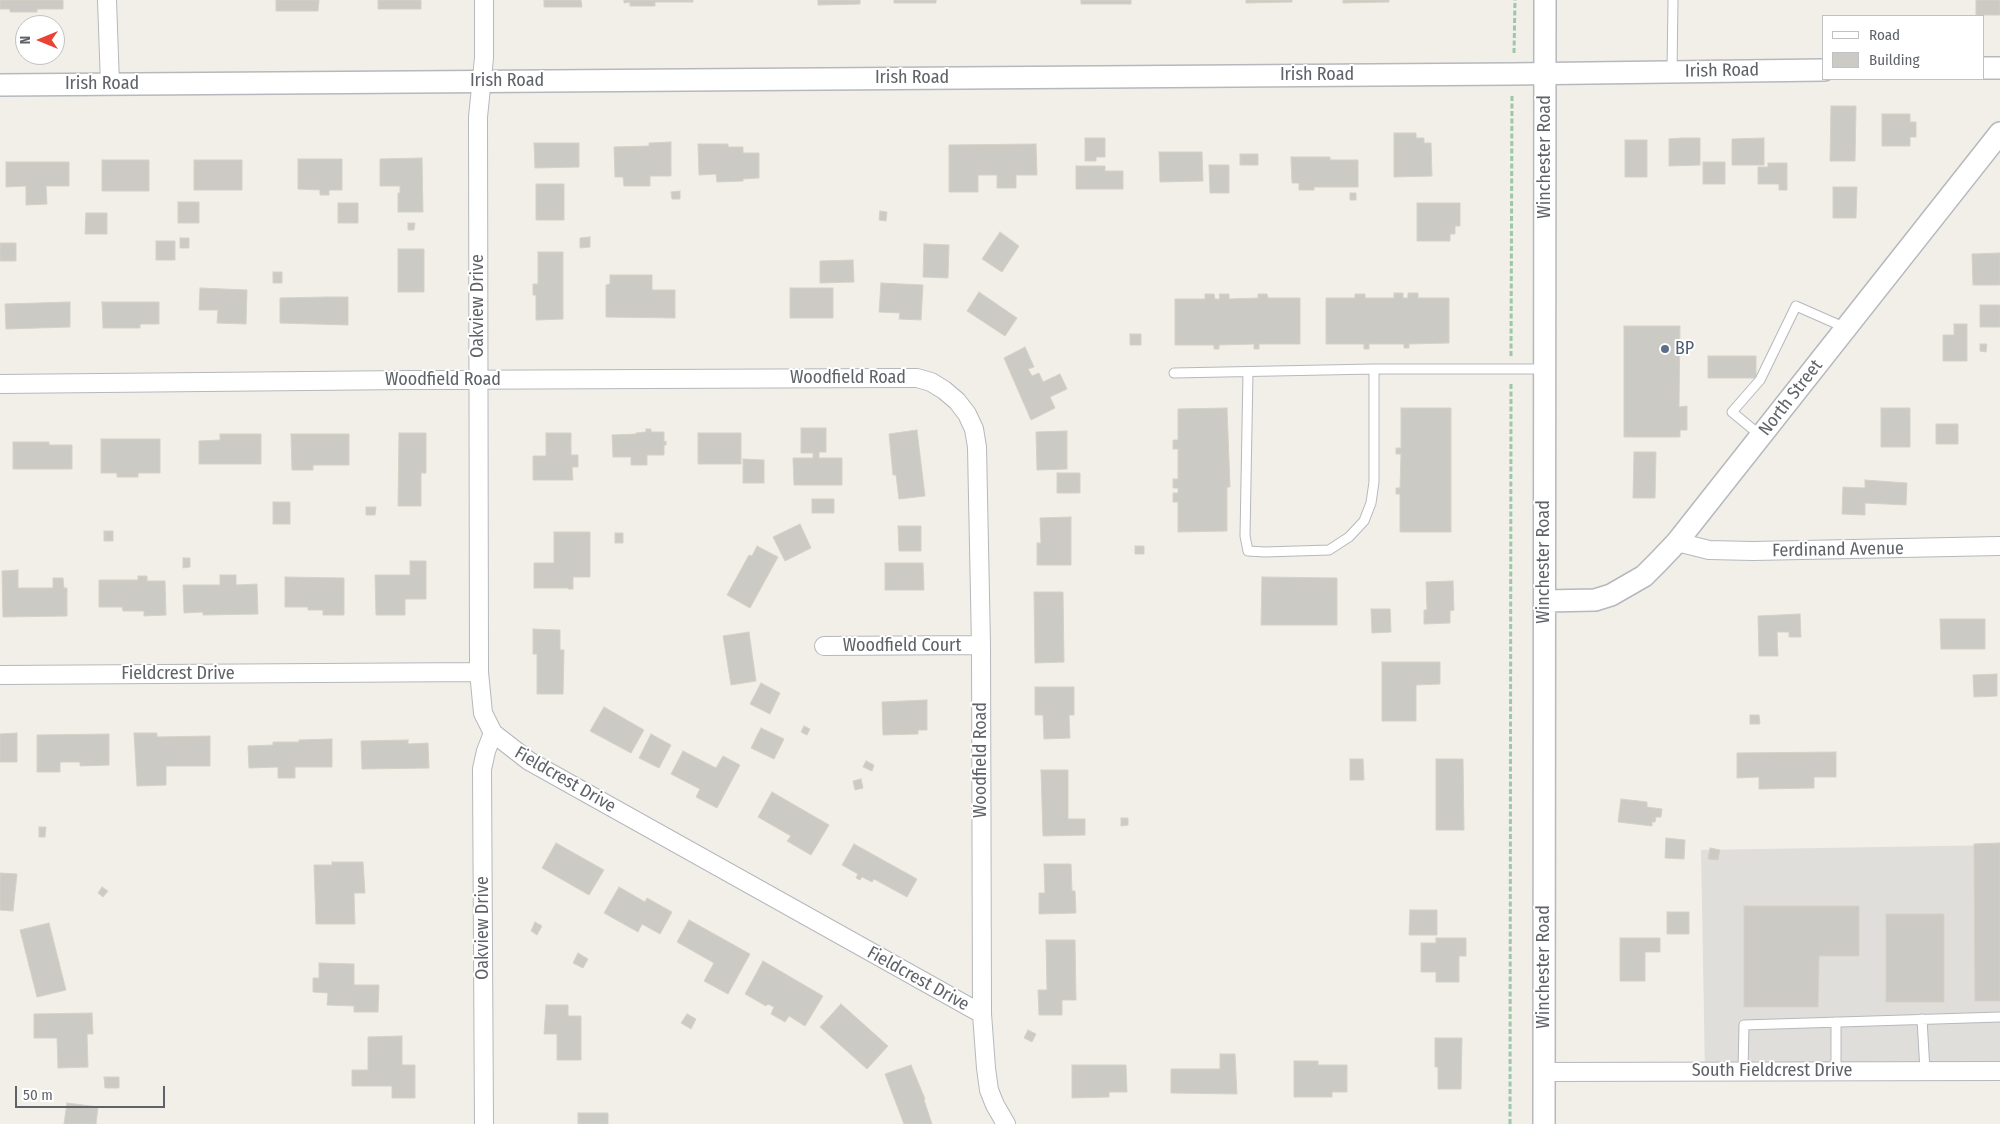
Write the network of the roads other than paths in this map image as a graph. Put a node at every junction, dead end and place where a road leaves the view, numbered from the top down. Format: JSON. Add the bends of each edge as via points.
{"nodes":[{"id":1,"x":107,"y":0,"type":"edge"},
{"id":2,"x":484,"y":0,"type":"edge"},
{"id":3,"x":1545,"y":0,"type":"edge"},
{"id":4,"x":1673,"y":0,"type":"edge"},
{"id":5,"x":1985,"y":68,"type":"edge"},
{"id":6,"x":2000,"y":68,"type":"edge"},
{"id":7,"x":1822,"y":70,"type":"edge"},
{"id":8,"x":1672,"y":72,"type":"junction"},
{"id":9,"x":1546,"y":73,"type":"junction"},
{"id":10,"x":481,"y":81,"type":"junction"},
{"id":11,"x":110,"y":84,"type":"junction"},
{"id":12,"x":0,"y":85,"type":"edge"},
{"id":13,"x":2000,"y":133,"type":"edge"},
{"id":14,"x":1847,"y":328,"type":"junction"},
{"id":15,"x":1374,"y":369,"type":"junction"},
{"id":16,"x":1544,"y":369,"type":"junction"},
{"id":17,"x":1248,"y":372,"type":"junction"},
{"id":18,"x":1174,"y":374,"type":"dead end"},
{"id":19,"x":478,"y":380,"type":"junction"},
{"id":20,"x":0,"y":384,"type":"edge"},
{"id":21,"x":1761,"y":436,"type":"junction"},
{"id":22,"x":1677,"y":542,"type":"junction"},
{"id":23,"x":2000,"y":546,"type":"edge"},
{"id":24,"x":1544,"y":601,"type":"junction"},
{"id":25,"x":981,"y":645,"type":"junction"},
{"id":26,"x":824,"y":646,"type":"dead end"},
{"id":27,"x":479,"y":672,"type":"junction"},
{"id":28,"x":0,"y":675,"type":"edge"},
{"id":29,"x":493,"y":734,"type":"junction"},
{"id":30,"x":982,"y":1014,"type":"junction"},
{"id":31,"x":2000,"y":1017,"type":"edge"},
{"id":32,"x":1922,"y":1019,"type":"junction"},
{"id":33,"x":1836,"y":1022,"type":"junction"},
{"id":34,"x":1743,"y":1071,"type":"junction"},
{"id":35,"x":1836,"y":1071,"type":"junction"},
{"id":36,"x":1925,"y":1071,"type":"junction"},
{"id":37,"x":2000,"y":1071,"type":"edge"},
{"id":38,"x":1544,"y":1072,"type":"junction"},
{"id":39,"x":484,"y":1124,"type":"edge"},
{"id":40,"x":1006,"y":1124,"type":"edge"},
{"id":41,"x":1544,"y":1124,"type":"edge"}],
"edges":[{"from":1,"to":11,"type":"street"},
{"from":2,"to":10,"type":"street","name":"Oakview Drive"},
{"from":3,"to":9,"type":"street","name":"Winchester Road"},
{"from":4,"to":8,"type":"lane"},
{"from":5,"to":6,"type":"street"},
{"from":7,"to":8,"type":"street","name":"Irish Road"},
{"from":8,"to":9,"type":"street","name":"Irish Road"},
{"from":9,"to":10,"type":"street","name":"Irish Road"},
{"from":9,"to":16,"type":"street","name":"Winchester Road"},
{"from":10,"to":11,"type":"street","name":"Irish Road"},
{"from":10,"to":19,"type":"street","name":"Oakview Drive","via":[[478,117]]},
{"from":11,"to":12,"type":"street","name":"Irish Road"},
{"from":13,"to":14,"type":"street","name":"North Street"},
{"from":14,"to":21,"type":"street","name":"North Street"},
{"from":14,"to":21,"type":"lane","via":[[1796,306],[1760,380],[1732,412]]},
{"from":15,"to":16,"type":"lane"},
{"from":15,"to":17,"type":"lane"},
{"from":15,"to":17,"type":"lane","via":[[1374,482],[1364,521],[1349,538],[1329,550],[1265,552],[1248,551],[1245,536]]},
{"from":16,"to":24,"type":"street","name":"Winchester Road"},
{"from":17,"to":18,"type":"lane"},
{"from":19,"to":20,"type":"street","name":"Woodfield Road"},
{"from":19,"to":25,"type":"street","name":"Woodfield Road","via":[[917,378],[931,382],[957,401],[976,438]]},
{"from":19,"to":27,"type":"street","name":"Oakview Drive"},
{"from":21,"to":22,"type":"street","name":"North Street"},
{"from":22,"to":23,"type":"street","name":"Ferdinand Avenue","via":[[1709,550],[1753,552]]},
{"from":22,"to":24,"type":"street","name":"North Street","via":[[1644,576],[1611,595],[1595,600]]},
{"from":24,"to":38,"type":"street","name":"Winchester Road"},
{"from":25,"to":26,"type":"street","name":"Woodfield Court"},
{"from":25,"to":30,"type":"street","name":"Woodfield Road"},
{"from":27,"to":28,"type":"street","name":"Fieldcrest Drive"},
{"from":27,"to":29,"type":"street","name":"Fieldcrest Drive","via":[[483,713]]},
{"from":29,"to":30,"type":"street","name":"Fieldcrest Drive","via":[[529,761]]},
{"from":29,"to":39,"type":"street","name":"Oakview Drive","via":[[482,769]]},
{"from":30,"to":40,"type":"street","name":"Woodfield Road","via":[[989,1090]]},
{"from":31,"to":32,"type":"lane"},
{"from":32,"to":33,"type":"lane"},
{"from":32,"to":36,"type":"lane"},
{"from":33,"to":34,"type":"lane","via":[[1744,1025]]},
{"from":33,"to":35,"type":"lane"},
{"from":34,"to":35,"type":"street","name":"South Fieldcrest Drive"},
{"from":34,"to":38,"type":"street","name":"South Fieldcrest Drive"},
{"from":35,"to":36,"type":"street","name":"South Fieldcrest Drive"},
{"from":36,"to":37,"type":"street","name":"South Fieldcrest Drive"},
{"from":38,"to":41,"type":"street","name":"Winchester Road"}]}
